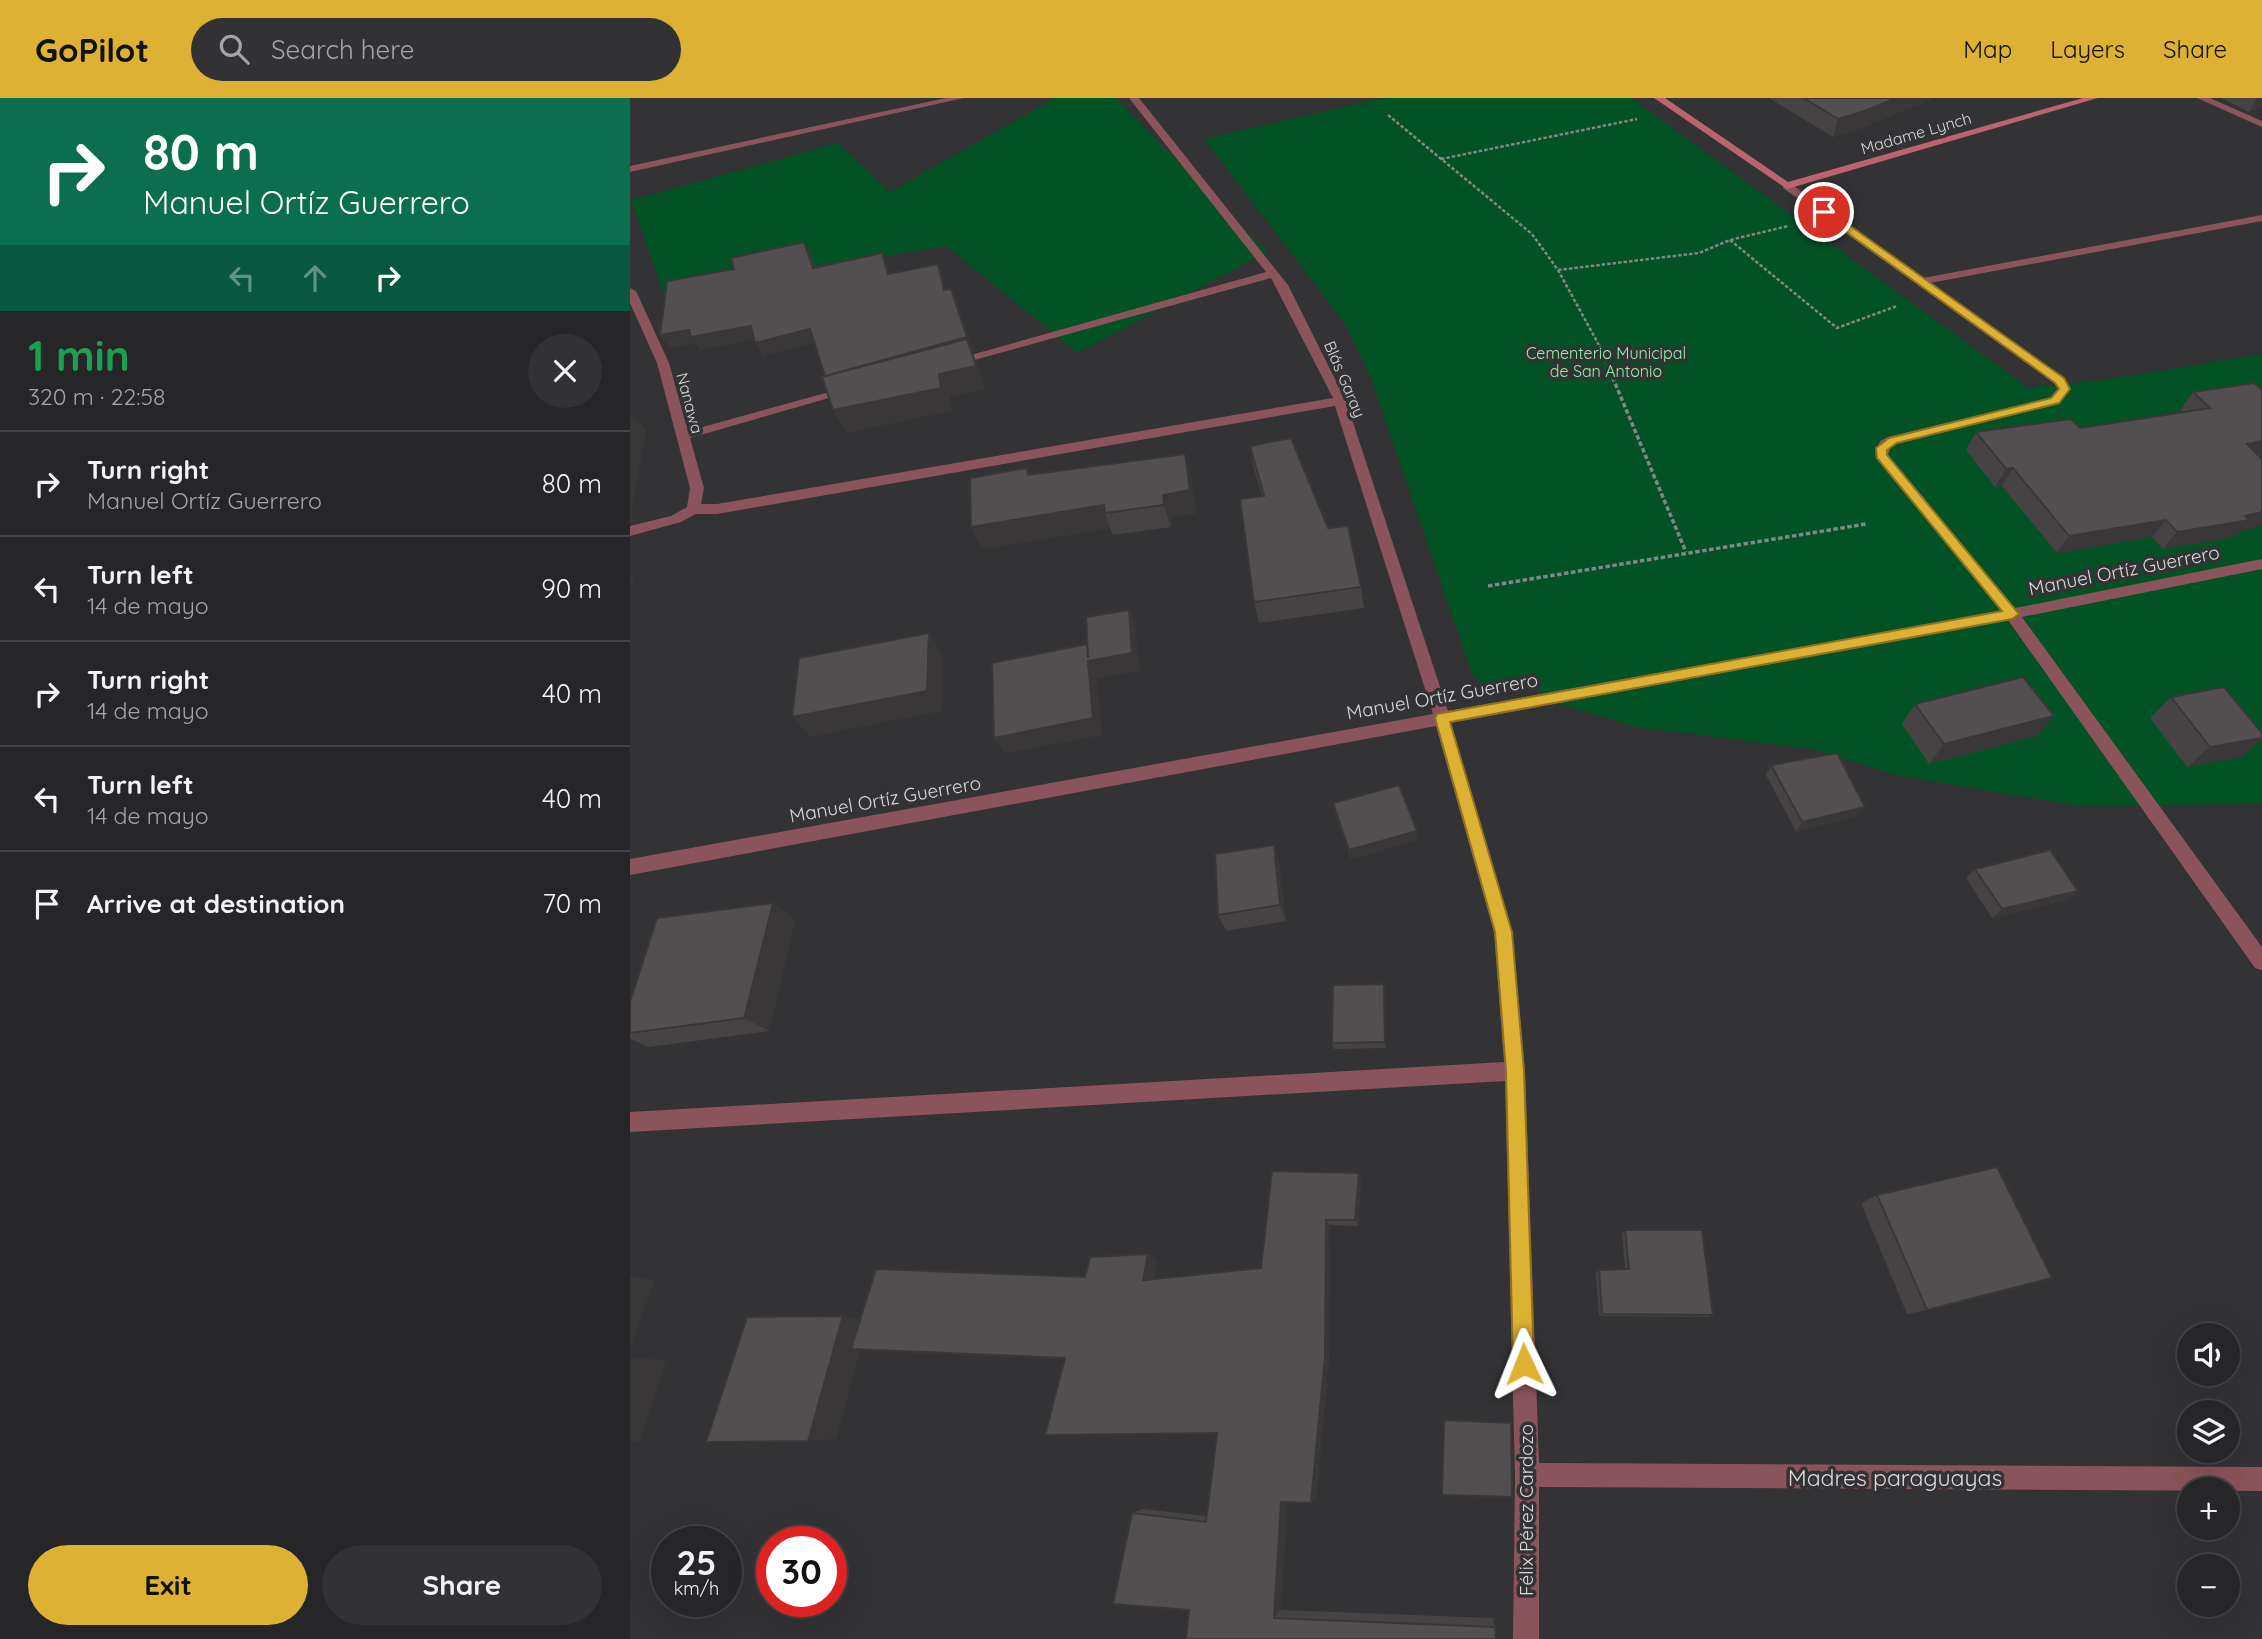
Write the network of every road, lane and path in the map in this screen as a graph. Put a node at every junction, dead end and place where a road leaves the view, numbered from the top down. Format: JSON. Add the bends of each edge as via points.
{"nodes":[{"id":1,"x":959,"y":98,"type":"edge"},
{"id":2,"x":1134,"y":98,"type":"edge"},
{"id":3,"x":1659,"y":98,"type":"edge"},
{"id":4,"x":2093,"y":98,"type":"edge"},
{"id":5,"x":2202,"y":98,"type":"edge"},
{"id":6,"x":1388,"y":115,"type":"dead end"},
{"id":7,"x":1648,"y":116,"type":"dead end"},
{"id":8,"x":2262,"y":124,"type":"edge"},
{"id":9,"x":1441,"y":159,"type":"junction"},
{"id":10,"x":630,"y":169,"type":"edge"},
{"id":11,"x":1787,"y":186,"type":"junction"},
{"id":12,"x":2262,"y":218,"type":"edge"},
{"id":13,"x":1796,"y":224,"type":"dead end"},
{"id":14,"x":1730,"y":240,"type":"junction"},
{"id":15,"x":1558,"y":270,"type":"junction"},
{"id":16,"x":1273,"y":274,"type":"junction"},
{"id":17,"x":1923,"y":281,"type":"junction"},
{"id":18,"x":630,"y":291,"type":"edge"},
{"id":19,"x":1897,"y":306,"type":"dead end"},
{"id":20,"x":938,"y":366,"type":"edge"},
{"id":21,"x":871,"y":385,"type":"edge"},
{"id":22,"x":1340,"y":401,"type":"junction"},
{"id":23,"x":683,"y":436,"type":"junction"},
{"id":24,"x":693,"y":509,"type":"junction"},
{"id":25,"x":1866,"y":524,"type":"dead end"},
{"id":26,"x":630,"y":531,"type":"edge"},
{"id":27,"x":1686,"y":552,"type":"junction"},
{"id":28,"x":2262,"y":564,"type":"edge"},
{"id":29,"x":1488,"y":586,"type":"dead end"},
{"id":30,"x":2012,"y":614,"type":"junction"},
{"id":31,"x":1442,"y":718,"type":"junction"},
{"id":32,"x":630,"y":867,"type":"edge"},
{"id":33,"x":2262,"y":962,"type":"edge"},
{"id":34,"x":1515,"y":1071,"type":"junction"},
{"id":35,"x":630,"y":1122,"type":"edge"},
{"id":36,"x":1527,"y":1475,"type":"junction"},
{"id":37,"x":2262,"y":1479,"type":"edge"},
{"id":38,"x":1526,"y":1639,"type":"edge"}],
"edges":[{"from":1,"to":10,"type":"street"},
{"from":2,"to":16,"type":"street","name":"Blás Garay"},
{"from":3,"to":11,"type":"street"},
{"from":4,"to":11,"type":"street","name":"Madame Lynch"},
{"from":5,"to":8,"type":"street"},
{"from":6,"to":9,"type":"path"},
{"from":7,"to":9,"type":"path"},
{"from":9,"to":15,"type":"path","via":[[1531,234]]},
{"from":11,"to":17,"type":"street"},
{"from":12,"to":17,"type":"street"},
{"from":13,"to":14,"type":"path"},
{"from":14,"to":15,"type":"path","via":[[1699,253]]},
{"from":14,"to":19,"type":"path","via":[[1837,328]]},
{"from":15,"to":27,"type":"path","via":[[1592,328]]},
{"from":16,"to":20,"type":"street"},
{"from":16,"to":22,"type":"street","name":"Blás Garay"},
{"from":17,"to":30,"type":"street","via":[[2060,381],[2064,389],[2055,401],[1893,440],[1881,448],[1881,455]]},
{"from":18,"to":23,"type":"street","name":"Nanawa","via":[[663,363]]},
{"from":21,"to":23,"type":"street"},
{"from":22,"to":24,"type":"street","via":[[717,509]]},
{"from":22,"to":31,"type":"street","name":"Blás Garay"},
{"from":23,"to":24,"type":"street","name":"Nanawa","via":[[697,488]]},
{"from":24,"to":26,"type":"street","via":[[676,519]]},
{"from":25,"to":27,"type":"path"},
{"from":27,"to":29,"type":"path"},
{"from":28,"to":30,"type":"street","name":"Manuel Ortíz Guerrero"},
{"from":30,"to":31,"type":"street","name":"Manuel Ortíz Guerrero"},
{"from":30,"to":33,"type":"street"},
{"from":31,"to":32,"type":"street","name":"Manuel Ortíz Guerrero"},
{"from":31,"to":34,"type":"street","name":"Félix Pérez Cardozo","via":[[1503,932]]},
{"from":34,"to":35,"type":"street"},
{"from":34,"to":36,"type":"street","name":"Félix Pérez Cardozo"},
{"from":36,"to":37,"type":"street","name":"Madres paraguayas"},
{"from":36,"to":38,"type":"street","name":"Félix Pérez Cardozo"}]}
